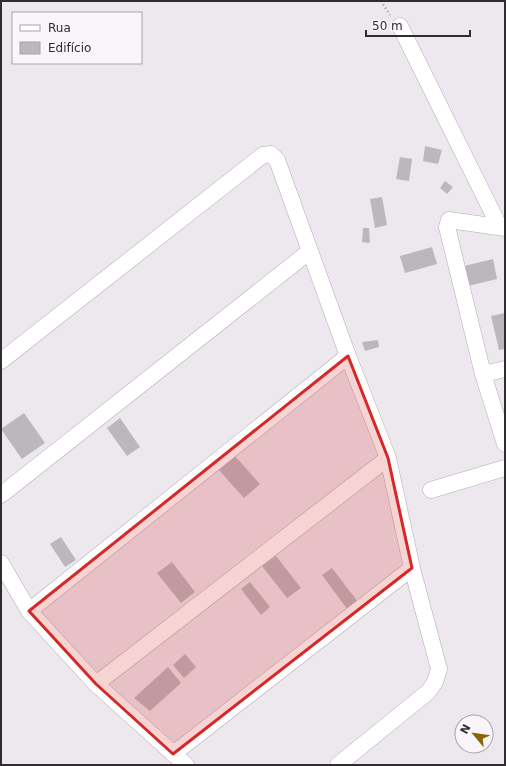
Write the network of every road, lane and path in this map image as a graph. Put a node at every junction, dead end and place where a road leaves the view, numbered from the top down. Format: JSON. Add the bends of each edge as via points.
{"nodes":[{"id":1,"x":400,"y":26,"type":"dead end"},
{"id":2,"x":502,"y":227,"type":"edge"},
{"id":3,"x":310,"y":251,"type":"junction"},
{"id":4,"x":348,"y":356,"type":"junction"},
{"id":5,"x":1,"y":361,"type":"edge"},
{"id":6,"x":505,"y":369,"type":"edge"},
{"id":7,"x":483,"y":374,"type":"junction"},
{"id":8,"x":505,"y":444,"type":"edge"},
{"id":9,"x":388,"y":458,"type":"junction"},
{"id":10,"x":505,"y":468,"type":"edge"},
{"id":11,"x":431,"y":490,"type":"dead end"},
{"id":12,"x":1,"y":495,"type":"edge"},
{"id":13,"x":1,"y":563,"type":"edge"},
{"id":14,"x":412,"y":568,"type":"junction"},
{"id":15,"x":29,"y":611,"type":"junction"},
{"id":16,"x":96,"y":684,"type":"junction"},
{"id":17,"x":173,"y":754,"type":"junction"},
{"id":18,"x":186,"y":765,"type":"edge"},
{"id":19,"x":338,"y":765,"type":"edge"}],
"edges":[{"from":1,"to":2,"type":"street"},
{"from":2,"to":7,"type":"street","via":[[453,220],[447,223]]},
{"from":3,"to":4,"type":"street"},
{"from":3,"to":5,"type":"street","via":[[277,160],[271,154],[263,155]]},
{"from":3,"to":12,"type":"street"},
{"from":4,"to":9,"type":"street"},
{"from":4,"to":15,"type":"street"},
{"from":6,"to":7,"type":"street"},
{"from":7,"to":8,"type":"street"},
{"from":9,"to":14,"type":"street"},
{"from":9,"to":16,"type":"street"},
{"from":10,"to":11,"type":"street"},
{"from":13,"to":15,"type":"street"},
{"from":14,"to":17,"type":"street"},
{"from":14,"to":19,"type":"street","via":[[439,669],[435,682],[428,692]]},
{"from":15,"to":16,"type":"street"},
{"from":16,"to":17,"type":"street"},
{"from":17,"to":18,"type":"street"}]}
